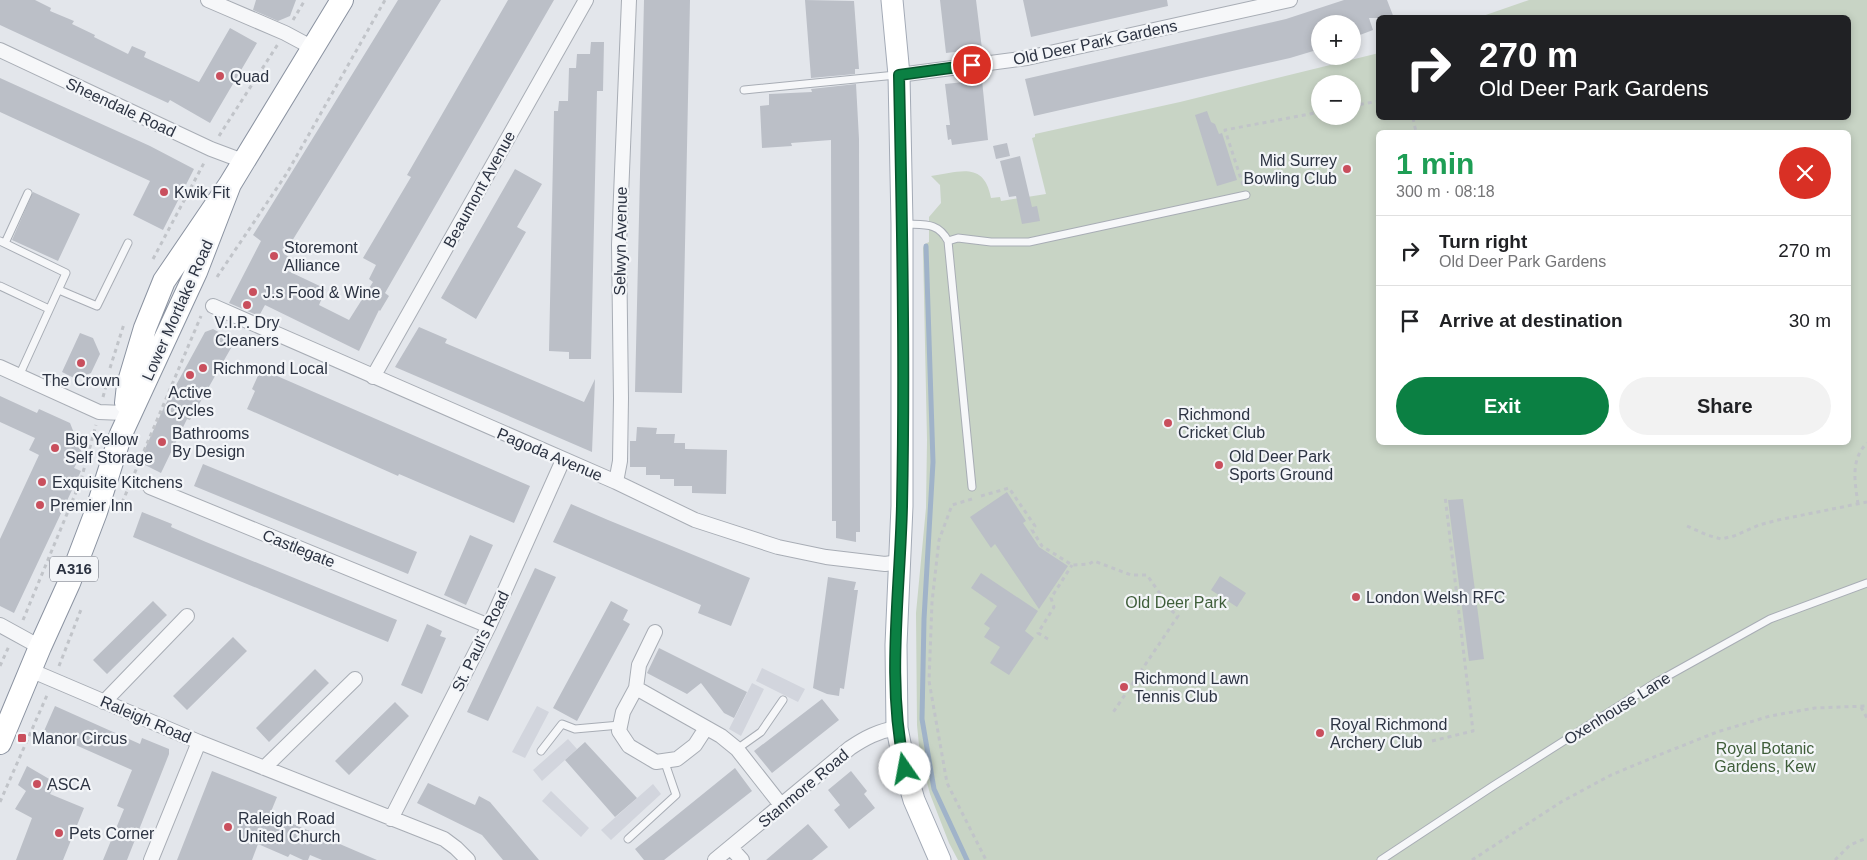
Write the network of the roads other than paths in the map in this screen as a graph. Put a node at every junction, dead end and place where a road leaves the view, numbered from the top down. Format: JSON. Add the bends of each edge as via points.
{"nodes":[{"id":1,"x":208,"y":0,"type":"edge"},
{"id":2,"x":342,"y":0,"type":"edge"},
{"id":3,"x":586,"y":0,"type":"edge"},
{"id":4,"x":629,"y":0,"type":"edge"},
{"id":5,"x":892,"y":0,"type":"edge"},
{"id":6,"x":1290,"y":0,"type":"edge"},
{"id":7,"x":313,"y":48,"type":"junction"},
{"id":8,"x":0,"y":50,"type":"edge"},
{"id":9,"x":899,"y":75,"type":"junction"},
{"id":10,"x":744,"y":90,"type":"dead end"},
{"id":11,"x":244,"y":161,"type":"junction"},
{"id":12,"x":28,"y":193,"type":"dead end"},
{"id":13,"x":1246,"y":195,"type":"road end"},
{"id":14,"x":902,"y":224,"type":"junction"},
{"id":15,"x":948,"y":241,"type":"junction"},
{"id":16,"x":3,"y":242,"type":"edge"},
{"id":17,"x":128,"y":243,"type":"dead end"},
{"id":18,"x":0,"y":286,"type":"edge"},
{"id":19,"x":59,"y":290,"type":"junction"},
{"id":20,"x":213,"y":306,"type":"dead end"},
{"id":21,"x":49,"y":309,"type":"junction"},
{"id":22,"x":0,"y":367,"type":"edge"},
{"id":23,"x":19,"y":376,"type":"junction"},
{"id":24,"x":373,"y":377,"type":"junction"},
{"id":25,"x":123,"y":424,"type":"junction"},
{"id":26,"x":563,"y":460,"type":"junction"},
{"id":27,"x":616,"y":482,"type":"junction"},
{"id":28,"x":150,"y":487,"type":"road end"},
{"id":29,"x":972,"y":487,"type":"road end"},
{"id":30,"x":899,"y":562,"type":"junction"},
{"id":31,"x":1867,"y":583,"type":"edge"},
{"id":32,"x":187,"y":616,"type":"dead end"},
{"id":33,"x":0,"y":625,"type":"edge"},
{"id":34,"x":489,"y":626,"type":"junction"},
{"id":35,"x":655,"y":632,"type":"dead end"},
{"id":36,"x":40,"y":647,"type":"junction"},
{"id":37,"x":30,"y":670,"type":"junction"},
{"id":38,"x":355,"y":679,"type":"dead end"},
{"id":39,"x":636,"y":688,"type":"junction"},
{"id":40,"x":783,"y":700,"type":"dead end"},
{"id":41,"x":104,"y":702,"type":"junction"},
{"id":42,"x":620,"y":725,"type":"junction"},
{"id":43,"x":706,"y":728,"type":"junction"},
{"id":44,"x":897,"y":728,"type":"junction"},
{"id":45,"x":199,"y":742,"type":"junction"},
{"id":46,"x":0,"y":743,"type":"edge"},
{"id":47,"x":737,"y":750,"type":"junction"},
{"id":48,"x":541,"y":751,"type":"dead end"},
{"id":49,"x":664,"y":760,"type":"junction"},
{"id":50,"x":264,"y":768,"type":"junction"},
{"id":51,"x":781,"y":805,"type":"junction"},
{"id":52,"x":391,"y":819,"type":"junction"},
{"id":53,"x":628,"y":839,"type":"dead end"},
{"id":54,"x":731,"y":848,"type":"junction"},
{"id":55,"x":151,"y":860,"type":"edge"},
{"id":56,"x":468,"y":860,"type":"edge"},
{"id":57,"x":716,"y":860,"type":"edge"},
{"id":58,"x":742,"y":860,"type":"edge"},
{"id":59,"x":940,"y":860,"type":"edge"},
{"id":60,"x":1380,"y":860,"type":"edge"}],
"edges":[{"from":1,"to":7,"type":"street"},
{"from":2,"to":7,"type":"highway","name":"Lower Mortlake Road","number":"A316"},
{"from":3,"to":24,"type":"street","name":"Beaumont Avenue"},
{"from":4,"to":27,"type":"street","name":"Selwyn Avenue","via":[[618,245],[620,461]]},
{"from":5,"to":9,"type":"main road"},
{"from":6,"to":9,"type":"street","name":"Old Deer Park Gardens","via":[[1026,58]]},
{"from":7,"to":11,"type":"highway","name":"Lower Mortlake Road","number":"A316"},
{"from":8,"to":11,"type":"street","name":"Sheendale Road","via":[[211,149]]},
{"from":9,"to":10,"type":"lane"},
{"from":9,"to":14,"type":"main road"},
{"from":11,"to":25,"type":"highway","name":"Lower Mortlake Road","number":"A316","via":[[230,184],[196,272]]},
{"from":12,"to":16,"type":"lane"},
{"from":13,"to":15,"type":"lane","via":[[1029,242],[958,238]]},
{"from":14,"to":15,"type":"lane","via":[[935,226]]},
{"from":14,"to":30,"type":"main road"},
{"from":15,"to":29,"type":"lane"},
{"from":16,"to":19,"type":"lane","via":[[66,273]]},
{"from":17,"to":19,"type":"lane","via":[[97,306]]},
{"from":18,"to":21,"type":"lane"},
{"from":19,"to":21,"type":"lane"},
{"from":20,"to":24,"type":"street","name":"Pagoda Avenue"},
{"from":21,"to":23,"type":"lane"},
{"from":22,"to":23,"type":"street"},
{"from":23,"to":25,"type":"street"},
{"from":24,"to":26,"type":"street","name":"Pagoda Avenue"},
{"from":25,"to":36,"type":"highway","name":"Lower Mortlake Road","number":"A316","via":[[96,512]]},
{"from":26,"to":27,"type":"street","name":"Pagoda Avenue"},
{"from":26,"to":34,"type":"street","name":"St. Paul’s Road"},
{"from":27,"to":30,"type":"street","name":"Pagoda Avenue","via":[[696,520],[778,547],[884,564]]},
{"from":28,"to":34,"type":"street","name":"Castlegate"},
{"from":30,"to":44,"type":"main road"},
{"from":31,"to":60,"type":"lane","name":"Oxenhouse Lane","via":[[1770,619],[1655,683]]},
{"from":32,"to":41,"type":"street"},
{"from":33,"to":36,"type":"street"},
{"from":34,"to":52,"type":"street","name":"St. Paul’s Road"},
{"from":35,"to":39,"type":"street","via":[[639,665]]},
{"from":36,"to":37,"type":"highway","name":"Lower Mortlake Road","number":"A316"},
{"from":37,"to":41,"type":"street","name":"Raleigh Road"},
{"from":37,"to":46,"type":"highway","name":"Lower Mortlake Road","number":"A316"},
{"from":38,"to":50,"type":"street"},
{"from":39,"to":42,"type":"street"},
{"from":39,"to":43,"type":"street"},
{"from":40,"to":47,"type":"lane","via":[[760,732]]},
{"from":41,"to":45,"type":"street","name":"Raleigh Road"},
{"from":42,"to":48,"type":"lane","via":[[575,729],[562,724]]},
{"from":42,"to":49,"type":"street","via":[[619,731],[629,746],[656,762]]},
{"from":43,"to":47,"type":"street"},
{"from":43,"to":49,"type":"street","via":[[695,745],[677,759]]},
{"from":44,"to":51,"type":"street","name":"Stanmore Road","via":[[879,731],[861,741]]},
{"from":44,"to":59,"type":"main road","via":[[914,800]]},
{"from":45,"to":50,"type":"street"},
{"from":45,"to":55,"type":"street","name":"Raleigh Road"},
{"from":47,"to":51,"type":"street"},
{"from":49,"to":53,"type":"lane","via":[[676,795]]},
{"from":50,"to":52,"type":"street"},
{"from":51,"to":54,"type":"street","name":"Stanmore Road"},
{"from":52,"to":56,"type":"street","via":[[444,839]]},
{"from":54,"to":57,"type":"street","name":"Stanmore Road"},
{"from":54,"to":58,"type":"street"}]}
